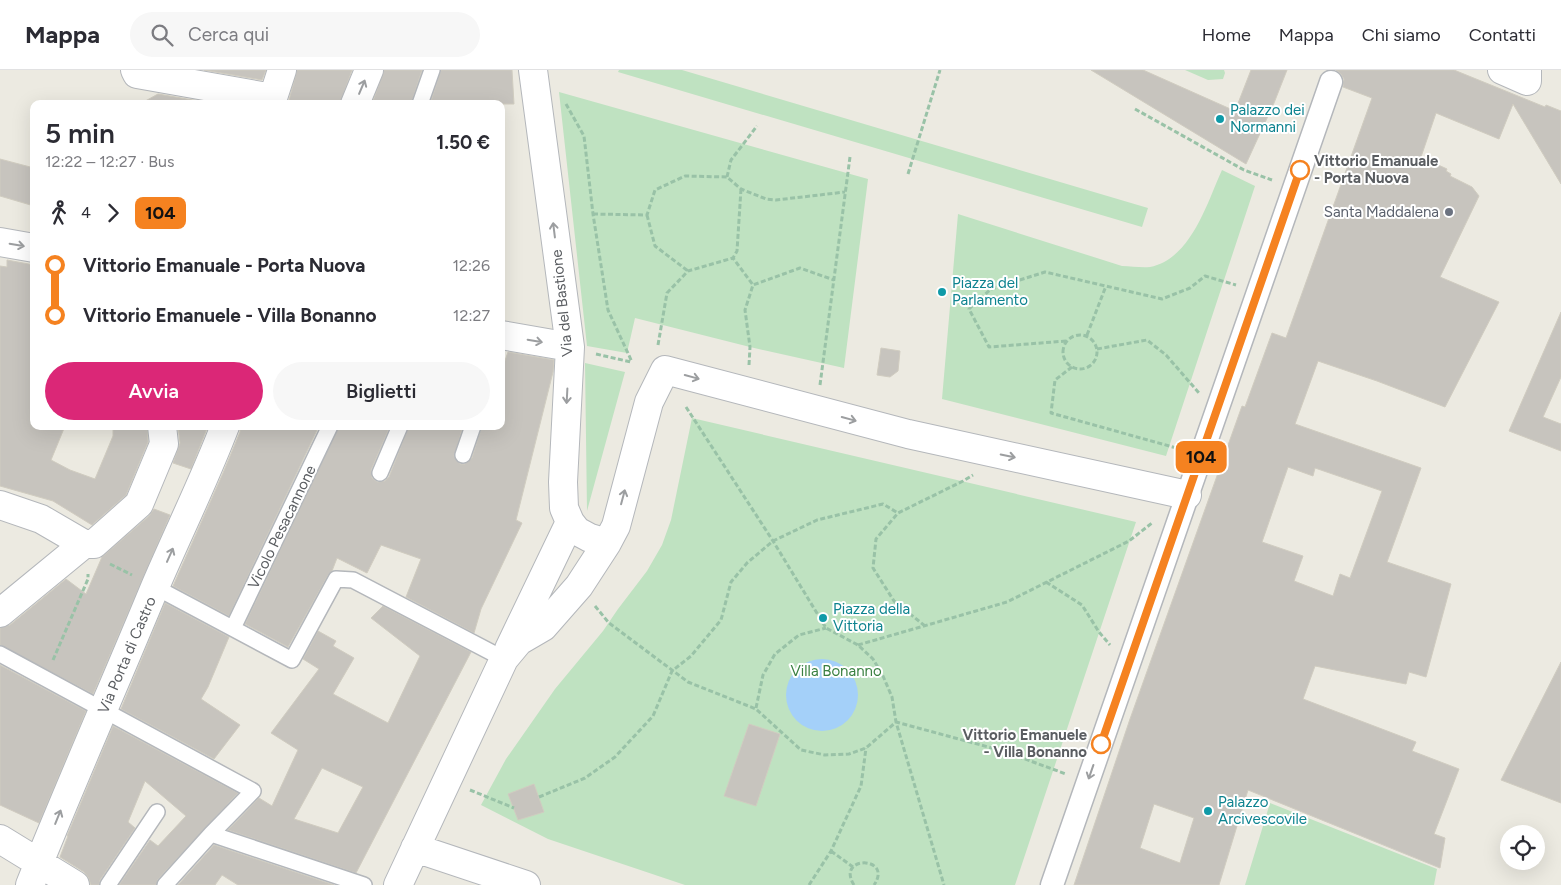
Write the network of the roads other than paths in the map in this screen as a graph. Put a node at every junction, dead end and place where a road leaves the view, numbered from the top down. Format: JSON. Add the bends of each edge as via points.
{"nodes":[{"id":1,"x":282,"y":70,"type":"edge"},
{"id":2,"x":369,"y":70,"type":"edge"},
{"id":3,"x":432,"y":70,"type":"edge"},
{"id":4,"x":533,"y":70,"type":"edge"},
{"id":5,"x":136,"y":72,"type":"edge"},
{"id":6,"x":1331,"y":82,"type":"dead end"},
{"id":7,"x":267,"y":100,"type":"edge"},
{"id":8,"x":272,"y":100,"type":"edge"},
{"id":9,"x":357,"y":100,"type":"edge"},
{"id":10,"x":421,"y":100,"type":"edge"},
{"id":11,"x":0,"y":242,"type":"edge"},
{"id":12,"x":30,"y":247,"type":"edge"},
{"id":13,"x":505,"y":338,"type":"edge"},
{"id":14,"x":570,"y":348,"type":"junction"},
{"id":15,"x":162,"y":430,"type":"edge"},
{"id":16,"x":223,"y":430,"type":"edge"},
{"id":17,"x":328,"y":430,"type":"edge"},
{"id":18,"x":398,"y":430,"type":"edge"},
{"id":19,"x":471,"y":430,"type":"edge"},
{"id":20,"x":462,"y":455,"type":"dead end"},
{"id":21,"x":380,"y":472,"type":"dead end"},
{"id":22,"x":1187,"y":495,"type":"junction"},
{"id":23,"x":0,"y":505,"type":"edge"},
{"id":24,"x":570,"y":522,"type":"junction"},
{"id":25,"x":607,"y":543,"type":"junction"},
{"id":26,"x":87,"y":549,"type":"junction"},
{"id":27,"x":155,"y":587,"type":"junction"},
{"id":28,"x":0,"y":613,"type":"edge"},
{"id":29,"x":233,"y":628,"type":"junction"},
{"id":30,"x":0,"y":654,"type":"edge"},
{"id":31,"x":504,"y":659,"type":"junction"},
{"id":32,"x":103,"y":710,"type":"junction"},
{"id":33,"x":157,"y":812,"type":"dead end"},
{"id":34,"x":211,"y":834,"type":"junction"},
{"id":35,"x":0,"y":839,"type":"edge"},
{"id":36,"x":414,"y":848,"type":"junction"},
{"id":37,"x":35,"y":874,"type":"edge"},
{"id":38,"x":74,"y":885,"type":"edge"},
{"id":39,"x":108,"y":885,"type":"edge"},
{"id":40,"x":165,"y":885,"type":"edge"},
{"id":41,"x":364,"y":885,"type":"edge"},
{"id":42,"x":398,"y":885,"type":"edge"},
{"id":43,"x":526,"y":885,"type":"edge"},
{"id":44,"x":1052,"y":885,"type":"edge"}],
"edges":[{"from":1,"to":8,"type":"street"},
{"from":9,"to":2,"type":"street","one_way":true},
{"from":3,"to":10,"type":"lane"},
{"from":14,"to":4,"type":"street","name":"Via del Bastione","one_way":true},
{"from":5,"to":7,"type":"street"},
{"from":6,"to":22,"type":"street"},
{"from":11,"to":12,"type":"street","one_way":true},
{"from":13,"to":14,"type":"street","one_way":true},
{"from":14,"to":24,"type":"street","name":"Via del Bastione","one_way":true,"via":[[563,482],[564,508]]},
{"from":15,"to":26,"type":"street","via":[[164,444],[138,504]]},
{"from":27,"to":16,"type":"street","name":"Via Porta di Castro","one_way":true},
{"from":17,"to":29,"type":"lane","name":"Vicolo Pesacannone"},
{"from":18,"to":21,"type":"lane"},
{"from":19,"to":20,"type":"lane"},
{"from":25,"to":22,"type":"street","one_way":true,"via":[[616,526],[649,402],[666,370],[908,434]]},
{"from":22,"to":44,"type":"street","one_way":true},
{"from":23,"to":26,"type":"street","via":[[41,518]]},
{"from":24,"to":25,"type":"street","via":[[577,531]]},
{"from":24,"to":31,"type":"street"},
{"from":25,"to":31,"type":"street","via":[[579,586],[543,627],[519,641]]},
{"from":26,"to":28,"type":"street"},
{"from":27,"to":29,"type":"lane"},
{"from":27,"to":32,"type":"street","name":"Via Porta di Castro"},
{"from":29,"to":31,"type":"lane","via":[[292,660],[336,579],[353,580]]},
{"from":30,"to":32,"type":"lane"},
{"from":31,"to":36,"type":"street"},
{"from":32,"to":34,"type":"lane","via":[[253,791]]},
{"from":37,"to":32,"type":"street","name":"Via Porta di Castro","one_way":true},
{"from":33,"to":39,"type":"lane"},
{"from":34,"to":40,"type":"lane"},
{"from":34,"to":41,"type":"lane"},
{"from":35,"to":37,"type":"street"},
{"from":36,"to":42,"type":"street"},
{"from":36,"to":43,"type":"street"},
{"from":37,"to":38,"type":"street"}]}
